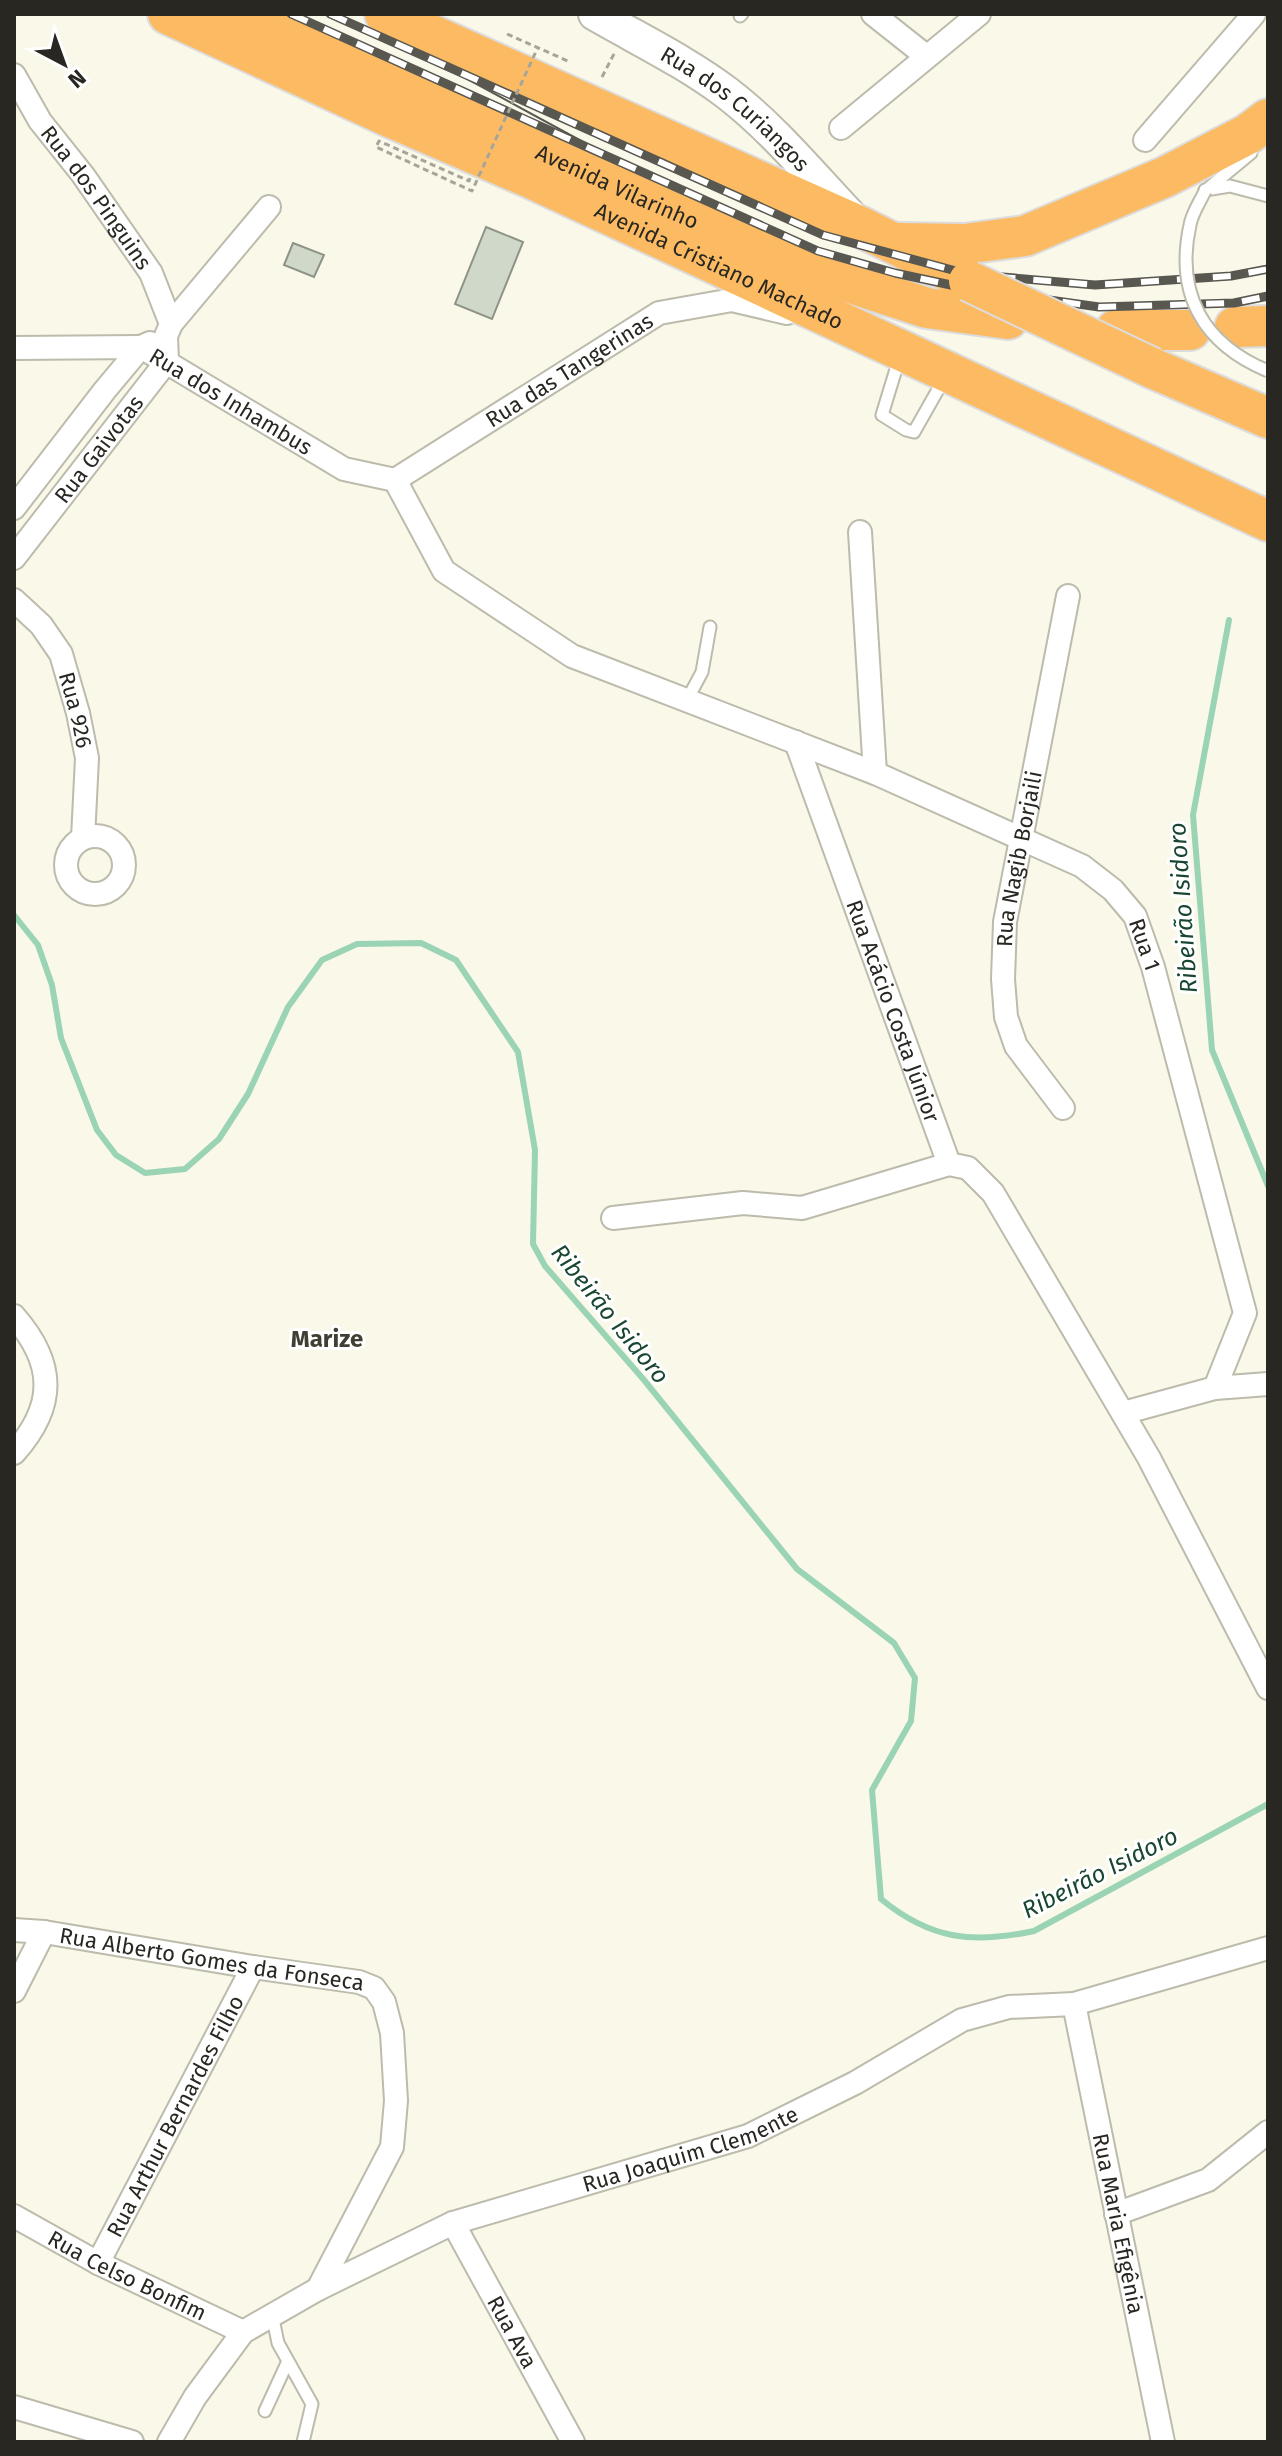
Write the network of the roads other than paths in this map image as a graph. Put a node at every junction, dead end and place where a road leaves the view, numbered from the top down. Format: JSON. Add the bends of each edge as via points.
{"nodes":[{"id":1,"x":168,"y":14,"type":"edge"},
{"id":2,"x":239,"y":14,"type":"edge"},
{"id":3,"x":385,"y":14,"type":"edge"},
{"id":4,"x":595,"y":14,"type":"edge"},
{"id":5,"x":873,"y":14,"type":"edge"},
{"id":6,"x":979,"y":14,"type":"edge"},
{"id":7,"x":1254,"y":14,"type":"edge"},
{"id":8,"x":926,"y":56,"type":"junction"},
{"id":9,"x":14,"y":75,"type":"edge"},
{"id":10,"x":841,"y":128,"type":"dead end"},
{"id":11,"x":1262,"y":134,"type":"edge"},
{"id":12,"x":1145,"y":140,"type":"dead end"},
{"id":13,"x":1205,"y":191,"type":"junction"},
{"id":14,"x":1268,"y":196,"type":"edge"},
{"id":15,"x":269,"y":207,"type":"dead end"},
{"id":16,"x":875,"y":234,"type":"junction"},
{"id":17,"x":1008,"y":319,"type":"dead end"},
{"id":18,"x":851,"y":327,"type":"junction"},
{"id":19,"x":169,"y":330,"type":"junction"},
{"id":20,"x":1116,"y":330,"type":"dead end"},
{"id":21,"x":1190,"y":330,"type":"dead end"},
{"id":22,"x":141,"y":347,"type":"junction"},
{"id":23,"x":14,"y":348,"type":"edge"},
{"id":24,"x":902,"y":352,"type":"junction"},
{"id":25,"x":167,"y":361,"type":"junction"},
{"id":26,"x":1268,"y":371,"type":"edge"},
{"id":27,"x":947,"y":373,"type":"junction"},
{"id":28,"x":1268,"y":418,"type":"edge"},
{"id":29,"x":395,"y":480,"type":"junction"},
{"id":30,"x":14,"y":508,"type":"edge"},
{"id":31,"x":1268,"y":521,"type":"edge"},
{"id":32,"x":860,"y":532,"type":"dead end"},
{"id":33,"x":14,"y":558,"type":"edge"},
{"id":34,"x":1068,"y":596,"type":"dead end"},
{"id":35,"x":14,"y":600,"type":"edge"},
{"id":36,"x":710,"y":627,"type":"dead end"},
{"id":37,"x":687,"y":700,"type":"junction"},
{"id":38,"x":796,"y":742,"type":"junction"},
{"id":39,"x":875,"y":773,"type":"junction"},
{"id":40,"x":83,"y":838,"type":"dead end"},
{"id":41,"x":1022,"y":838,"type":"junction"},
{"id":42,"x":1063,"y":1108,"type":"dead end"},
{"id":43,"x":949,"y":1164,"type":"junction"},
{"id":44,"x":613,"y":1218,"type":"dead end"},
{"id":45,"x":14,"y":1316,"type":"edge"},
{"id":46,"x":1268,"y":1384,"type":"edge"},
{"id":47,"x":1215,"y":1388,"type":"junction"},
{"id":48,"x":1123,"y":1413,"type":"junction"},
{"id":49,"x":14,"y":1453,"type":"edge"},
{"id":50,"x":1268,"y":1688,"type":"edge"},
{"id":51,"x":14,"y":1930,"type":"edge"},
{"id":52,"x":44,"y":1932,"type":"junction"},
{"id":53,"x":1268,"y":1948,"type":"edge"},
{"id":54,"x":253,"y":1967,"type":"junction"},
{"id":55,"x":14,"y":1991,"type":"edge"},
{"id":56,"x":1074,"y":2004,"type":"junction"},
{"id":57,"x":1268,"y":2133,"type":"edge"},
{"id":58,"x":1116,"y":2214,"type":"junction"},
{"id":59,"x":14,"y":2216,"type":"edge"},
{"id":60,"x":453,"y":2223,"type":"junction"},
{"id":61,"x":98,"y":2263,"type":"junction"},
{"id":62,"x":318,"y":2289,"type":"junction"},
{"id":63,"x":272,"y":2313,"type":"junction"},
{"id":64,"x":243,"y":2332,"type":"junction"},
{"id":65,"x":288,"y":2361,"type":"junction"},
{"id":66,"x":14,"y":2407,"type":"edge"},
{"id":67,"x":265,"y":2411,"type":"dead end"},
{"id":68,"x":570,"y":2441,"type":"edge"},
{"id":69,"x":132,"y":2442,"type":"edge"},
{"id":70,"x":169,"y":2442,"type":"edge"},
{"id":71,"x":303,"y":2442,"type":"edge"},
{"id":72,"x":1163,"y":2442,"type":"edge"}],
"edges":[{"from":1,"to":18,"type":"highway","name":"Avenida Cristiano Machado"},
{"from":2,"to":17,"type":"highway","name":"Avenida Vilarinho","via":[[805,268],[927,308]]},
{"from":3,"to":16,"type":"highway"},
{"from":4,"to":16,"type":"street","name":"Rua dos Curiangos","via":[[730,95]]},
{"from":5,"to":8,"type":"street"},
{"from":6,"to":8,"type":"street"},
{"from":7,"to":12,"type":"street"},
{"from":8,"to":10,"type":"street"},
{"from":9,"to":19,"type":"street","name":"Rua dos Pinguins","via":[[40,121],[151,273]]},
{"from":11,"to":13,"type":"lane"},
{"from":11,"to":16,"type":"highway","via":[[1248,134],[1165,177],[1025,236],[965,244]]},
{"from":13,"to":14,"type":"lane","via":[[1230,186]]},
{"from":13,"to":26,"type":"lane","bridge":true,"via":[[1190,223],[1187,286],[1197,314],[1213,334]]},
{"from":15,"to":19,"type":"street","name":"Rua Gaivotas"},
{"from":16,"to":28,"type":"highway","bridge":true},
{"from":18,"to":24,"type":"highway","name":"Avenida Cristiano Machado"},
{"from":18,"to":29,"type":"street","name":"Rua das Tangerinas","via":[[732,300],[659,313]]},
{"from":19,"to":22,"type":"street","name":"Rua Gaivotas"},
{"from":19,"to":25,"type":"street"},
{"from":20,"to":21,"type":"highway"},
{"from":22,"to":23,"type":"street","name":"Rua dos Inhambus"},
{"from":22,"to":25,"type":"street","name":"Rua dos Inhambus"},
{"from":22,"to":30,"type":"street","name":"Rua Gaivotas"},
{"from":24,"to":27,"type":"highway","name":"Avenida Cristiano Machado"},
{"from":24,"to":27,"type":"lane","via":[[882,415],[906,430],[914,432]]},
{"from":25,"to":29,"type":"street","name":"Rua dos Inhambus","via":[[344,469]]},
{"from":25,"to":33,"type":"street","name":"Rua Gaivotas"},
{"from":27,"to":31,"type":"highway","name":"Avenida Cristiano Machado"},
{"from":29,"to":37,"type":"street","via":[[444,571],[572,656]]},
{"from":32,"to":39,"type":"street"},
{"from":34,"to":41,"type":"street","name":"Rua Nagib Borjaili"},
{"from":35,"to":40,"type":"street","name":"Rua 926","via":[[61,654],[87,758]]},
{"from":36,"to":37,"type":"lane","via":[[702,672]]},
{"from":37,"to":38,"type":"street"},
{"from":38,"to":39,"type":"street","name":"Rua 1"},
{"from":38,"to":43,"type":"street","name":"Rua Acácio Costa Júnior"},
{"from":39,"to":41,"type":"street","name":"Rua 1"},
{"from":41,"to":42,"type":"street","name":"Rua Nagib Borjaili","via":[[1005,922],[1006,1017],[1016,1046]]},
{"from":41,"to":47,"type":"street","name":"Rua 1","via":[[1082,866],[1113,890],[1135,916],[1149,954],[1245,1313]]},
{"from":43,"to":44,"type":"street","via":[[802,1208],[743,1203]]},
{"from":43,"to":48,"type":"street","via":[[968,1168],[993,1193]]},
{"from":45,"to":49,"type":"street","via":[[37,1348],[45,1378],[45,1403],[33,1431]]},
{"from":46,"to":47,"type":"street"},
{"from":47,"to":48,"type":"street"},
{"from":48,"to":50,"type":"street"},
{"from":51,"to":52,"type":"street","name":"Rua Alberto Gomes da Fonseca"},
{"from":52,"to":54,"type":"street","name":"Rua Alberto Gomes da Fonseca"},
{"from":52,"to":55,"type":"street"},
{"from":53,"to":56,"type":"street","name":"Rua Joaquim Clemente"},
{"from":54,"to":61,"type":"street","name":"Rua Arthur Bernardes Filho"},
{"from":54,"to":62,"type":"street","name":"Rua Alberto Gomes da Fonseca","via":[[374,1988],[384,2002],[392,2033],[392,2147]]},
{"from":56,"to":58,"type":"street","name":"Rua Maria Efigênia"},
{"from":56,"to":60,"type":"street","name":"Rua Joaquim Clemente","via":[[1009,2007],[962,2020],[855,2083],[748,2136]]},
{"from":57,"to":58,"type":"street","via":[[1208,2180]]},
{"from":58,"to":72,"type":"street","name":"Rua Maria Efigênia"},
{"from":59,"to":61,"type":"street","name":"Rua Celso Bonfim"},
{"from":60,"to":62,"type":"street","name":"Rua Joaquim Clemente"},
{"from":60,"to":68,"type":"street","name":"Rua Ava"},
{"from":61,"to":64,"type":"street","name":"Rua Celso Bonfim"},
{"from":62,"to":63,"type":"street","name":"Rua Joaquim Clemente"},
{"from":63,"to":64,"type":"street","name":"Rua Joaquim Clemente"},
{"from":63,"to":65,"type":"lane"},
{"from":64,"to":70,"type":"street","name":"Rua Joaquim Clemente"},
{"from":65,"to":67,"type":"lane"},
{"from":65,"to":71,"type":"lane","via":[[312,2404]]},
{"from":66,"to":69,"type":"street"}]}
